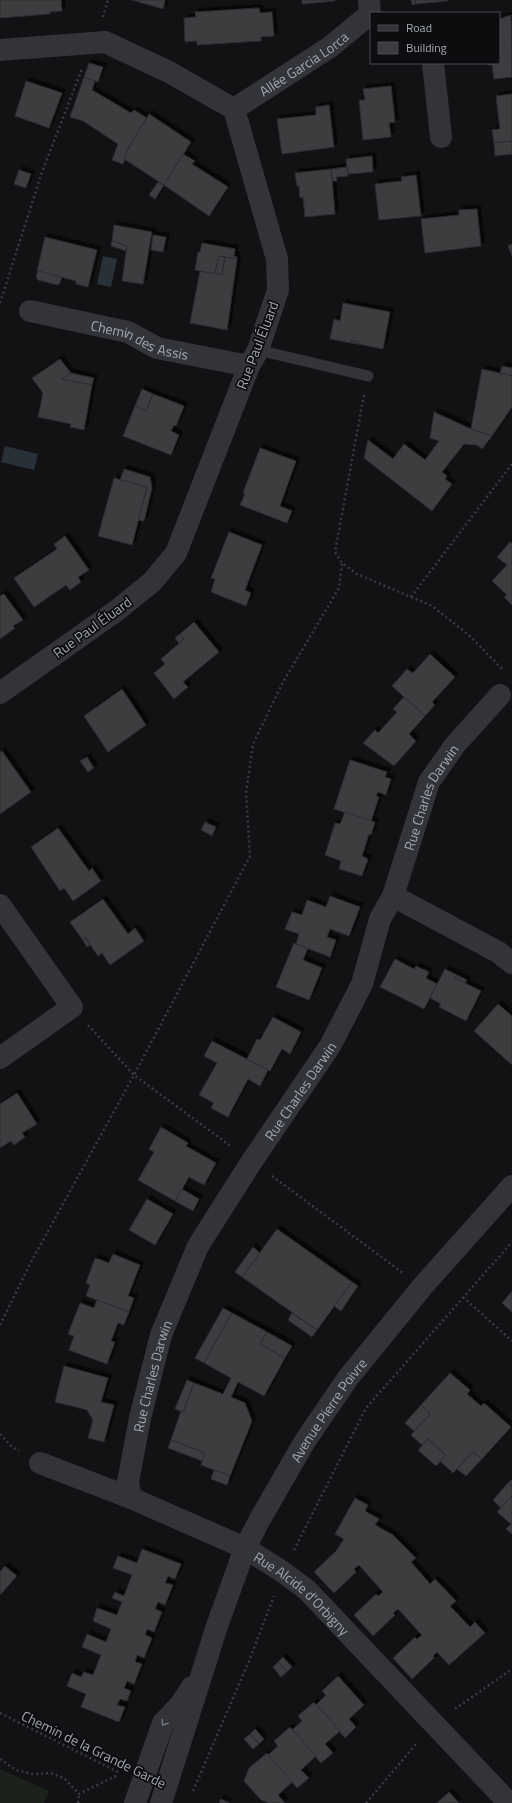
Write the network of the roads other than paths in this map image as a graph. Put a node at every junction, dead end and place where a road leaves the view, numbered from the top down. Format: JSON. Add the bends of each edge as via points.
{"nodes":[{"id":1,"x":370,"y":10,"type":"edge"},
{"id":2,"x":0,"y":50,"type":"edge"},
{"id":3,"x":433,"y":64,"type":"edge"},
{"id":4,"x":234,"y":109,"type":"junction"},
{"id":5,"x":441,"y":138,"type":"dead end"},
{"id":6,"x":30,"y":312,"type":"dead end"},
{"id":7,"x":253,"y":358,"type":"junction"},
{"id":8,"x":368,"y":376,"type":"road end"},
{"id":9,"x":0,"y":693,"type":"edge"},
{"id":10,"x":500,"y":695,"type":"dead end"},
{"id":11,"x":394,"y":896,"type":"junction"},
{"id":12,"x":0,"y":905,"type":"edge"},
{"id":13,"x":512,"y":963,"type":"edge"},
{"id":14,"x":0,"y":1058,"type":"edge"},
{"id":15,"x":512,"y":1186,"type":"edge"},
{"id":16,"x":40,"y":1463,"type":"dead end"},
{"id":17,"x":131,"y":1498,"type":"junction"},
{"id":18,"x":246,"y":1548,"type":"junction"},
{"id":19,"x":204,"y":1669,"type":"junction"},
{"id":20,"x":139,"y":1793,"type":"edge"},
{"id":21,"x":161,"y":1803,"type":"edge"},
{"id":22,"x":509,"y":1803,"type":"edge"}],
"edges":[{"from":1,"to":4,"type":"street","name":"Allée Garcia Lorca","via":[[330,47]]},
{"from":2,"to":4,"type":"street","via":[[105,42],[169,72]]},
{"from":3,"to":5,"type":"street"},
{"from":4,"to":7,"type":"street","name":"Rue Paul Éluard","via":[[276,259],[278,290]]},
{"from":6,"to":7,"type":"street","name":"Chemin des Assis","via":[[128,332],[157,348]]},
{"from":7,"to":8,"type":"lane"},
{"from":7,"to":9,"type":"street","name":"Rue Paul Éluard","via":[[176,553],[152,582],[116,611]]},
{"from":10,"to":11,"type":"street","name":"Rue Charles Darwin","via":[[455,745],[429,782]]},
{"from":11,"to":13,"type":"street","via":[[498,952]]},
{"from":11,"to":17,"type":"street","name":"Rue Charles Darwin","via":[[380,919],[362,984],[330,1046],[198,1246],[161,1335],[140,1418],[128,1482]]},
{"from":12,"to":14,"type":"street","via":[[72,1007]]},
{"from":15,"to":18,"type":"street","name":"Avenue Pierre Poivre","via":[[422,1287],[348,1378],[305,1441]]},
{"from":16,"to":17,"type":"street","name":"Rue Alcide d'Orbigny"},
{"from":17,"to":18,"type":"street","name":"Rue Alcide d'Orbigny"},
{"from":18,"to":19,"type":"street","name":"Avenue Pierre Poivre"},
{"from":18,"to":22,"type":"street","name":"Rue Alcide d'Orbigny","via":[[307,1590]]},
{"from":19,"to":20,"type":"street","name":"Avenue Pierre Poivre","one_way":true,"via":[[180,1705],[163,1723]]},
{"from":19,"to":21,"type":"street","name":"Avenue Pierre Poivre"}]}
